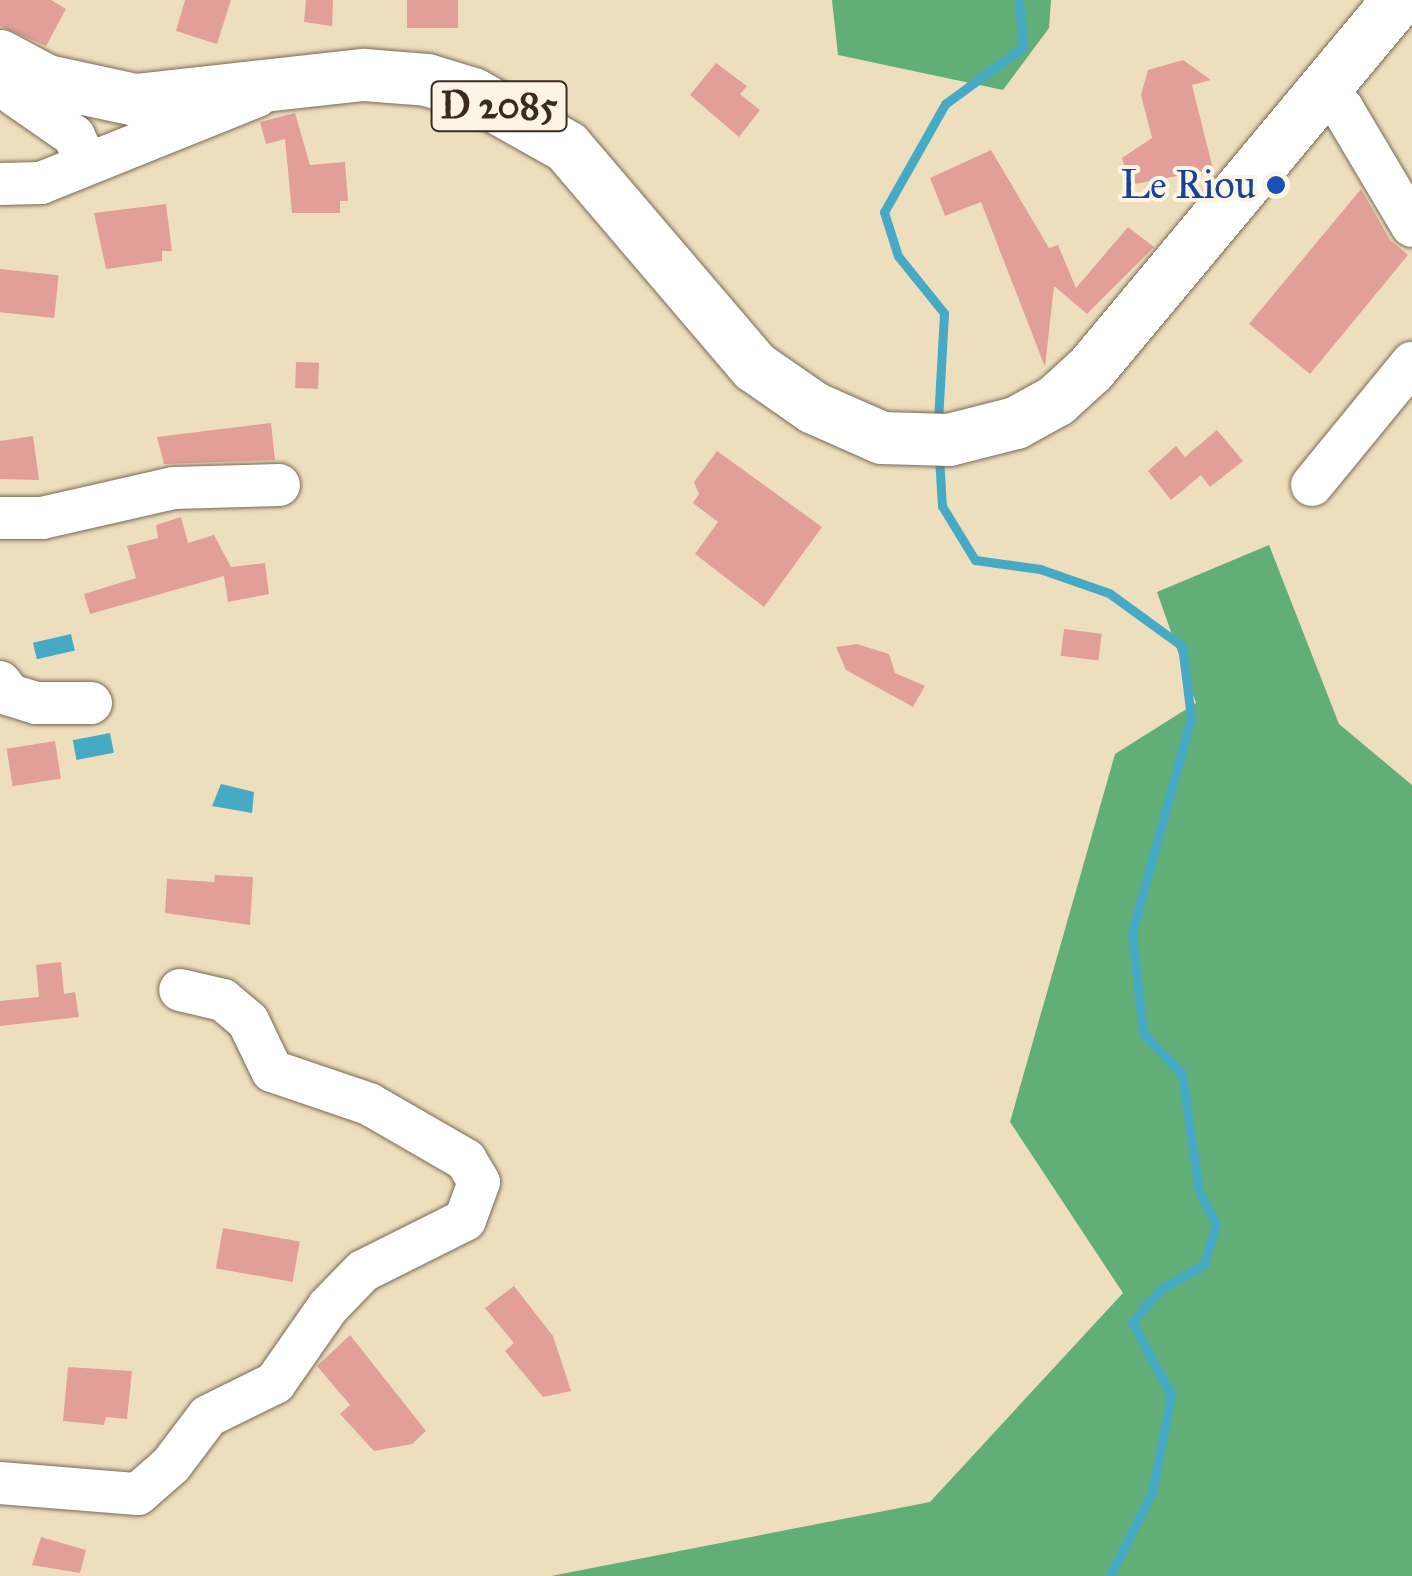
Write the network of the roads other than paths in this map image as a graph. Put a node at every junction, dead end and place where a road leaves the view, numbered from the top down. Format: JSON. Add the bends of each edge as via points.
{"nodes":[{"id":1,"x":1398,"y":0,"type":"edge"},
{"id":2,"x":0,"y":56,"type":"edge"},
{"id":3,"x":0,"y":77,"type":"edge"},
{"id":4,"x":273,"y":90,"type":"junction"},
{"id":5,"x":1324,"y":92,"type":"junction"},
{"id":6,"x":86,"y":162,"type":"junction"},
{"id":7,"x":0,"y":184,"type":"edge"},
{"id":8,"x":1412,"y":226,"type":"edge"},
{"id":9,"x":1412,"y":364,"type":"edge"},
{"id":10,"x":279,"y":485,"type":"dead end"},
{"id":11,"x":1312,"y":485,"type":"dead end"},
{"id":12,"x":6,"y":526,"type":"edge"},
{"id":13,"x":0,"y":682,"type":"edge"},
{"id":14,"x":91,"y":704,"type":"dead end"},
{"id":15,"x":180,"y":990,"type":"dead end"},
{"id":16,"x":0,"y":1483,"type":"edge"}],
"edges":[{"from":1,"to":5,"type":"main road","number":"D 2085"},
{"from":2,"to":4,"type":"main road","number":"D 2085","via":[[96,96],[181,100]]},
{"from":3,"to":6,"type":"street","via":[[14,95],[74,136]]},
{"from":4,"to":5,"type":"main road","number":"D 2085","via":[[396,75],[473,94],[520,116],[567,148],[755,366],[814,408],[882,438],[949,440],[1016,424],[1056,401]]},
{"from":4,"to":6,"type":"street","via":[[152,143]]},
{"from":5,"to":8,"type":"street","via":[[1342,108]]},
{"from":6,"to":7,"type":"street","via":[[41,183]]},
{"from":9,"to":11,"type":"street"},
{"from":10,"to":12,"type":"street","via":[[174,488]]},
{"from":13,"to":14,"type":"street","via":[[10,695],[36,703]]},
{"from":15,"to":16,"type":"street","via":[[223,1000],[248,1021],[272,1071],[369,1104],[466,1160],[479,1182],[466,1220],[363,1271],[319,1318],[275,1382],[208,1416],[171,1465],[138,1494]]}]}
